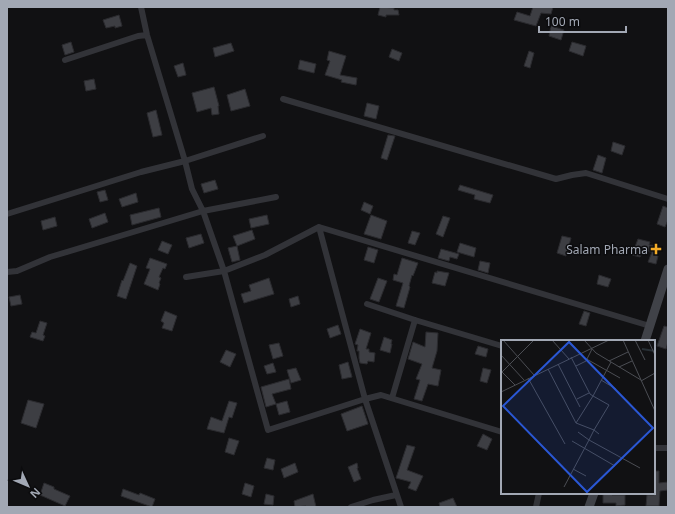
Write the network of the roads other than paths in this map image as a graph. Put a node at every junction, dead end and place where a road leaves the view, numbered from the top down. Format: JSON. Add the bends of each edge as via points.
{"nodes":[{"id":1,"x":141,"y":7,"type":"edge"},
{"id":2,"x":147,"y":35,"type":"junction"},
{"id":3,"x":65,"y":60,"type":"dead end"},
{"id":4,"x":283,"y":99,"type":"dead end"},
{"id":5,"x":263,"y":136,"type":"dead end"},
{"id":6,"x":185,"y":161,"type":"junction"},
{"id":7,"x":276,"y":197,"type":"dead end"},
{"id":8,"x":668,"y":200,"type":"edge"},
{"id":9,"x":203,"y":212,"type":"junction"},
{"id":10,"x":7,"y":214,"type":"edge"},
{"id":11,"x":319,"y":227,"type":"junction"},
{"id":12,"x":668,"y":269,"type":"edge"},
{"id":13,"x":224,"y":271,"type":"junction"},
{"id":14,"x":7,"y":272,"type":"edge"},
{"id":15,"x":186,"y":277,"type":"dead end"},
{"id":16,"x":367,"y":304,"type":"dead end"},
{"id":17,"x":415,"y":320,"type":"junction"},
{"id":18,"x":650,"y":326,"type":"junction"},
{"id":19,"x":645,"y":340,"type":"edge"},
{"id":20,"x":501,"y":346,"type":"edge"},
{"id":21,"x":392,"y":398,"type":"junction"},
{"id":22,"x":365,"y":399,"type":"junction"},
{"id":23,"x":501,"y":432,"type":"edge"},
{"id":24,"x":655,"y":448,"type":"edge"},
{"id":25,"x":668,"y":448,"type":"edge"},
{"id":26,"x":539,"y":494,"type":"edge"},
{"id":27,"x":594,"y":494,"type":"edge"},
{"id":28,"x":396,"y":495,"type":"junction"},
{"id":29,"x":351,"y":507,"type":"edge"},
{"id":30,"x":401,"y":507,"type":"edge"},
{"id":31,"x":536,"y":507,"type":"edge"},
{"id":32,"x":589,"y":507,"type":"edge"}],
"edges":[{"from":1,"to":2,"type":"street"},
{"from":2,"to":3,"type":"street"},
{"from":2,"to":6,"type":"street"},
{"from":4,"to":8,"type":"street","via":[[556,179],[586,173]]},
{"from":5,"to":6,"type":"street"},
{"from":6,"to":9,"type":"street","via":[[192,189]]},
{"from":6,"to":10,"type":"street","via":[[141,172]]},
{"from":7,"to":9,"type":"street"},
{"from":9,"to":13,"type":"street"},
{"from":9,"to":14,"type":"street"},
{"from":11,"to":13,"type":"street","via":[[265,255]]},
{"from":11,"to":18,"type":"street"},
{"from":11,"to":22,"type":"street"},
{"from":12,"to":18,"type":"street"},
{"from":13,"to":15,"type":"street"},
{"from":13,"to":22,"type":"street","via":[[268,430]]},
{"from":16,"to":17,"type":"street"},
{"from":17,"to":20,"type":"street"},
{"from":17,"to":21,"type":"street"},
{"from":18,"to":19,"type":"street"},
{"from":21,"to":22,"type":"street","via":[[381,395]]},
{"from":21,"to":23,"type":"street"},
{"from":22,"to":28,"type":"street"},
{"from":24,"to":25,"type":"street"},
{"from":26,"to":31,"type":"street"},
{"from":27,"to":32,"type":"street"},
{"from":28,"to":29,"type":"street"},
{"from":28,"to":30,"type":"street"}]}
